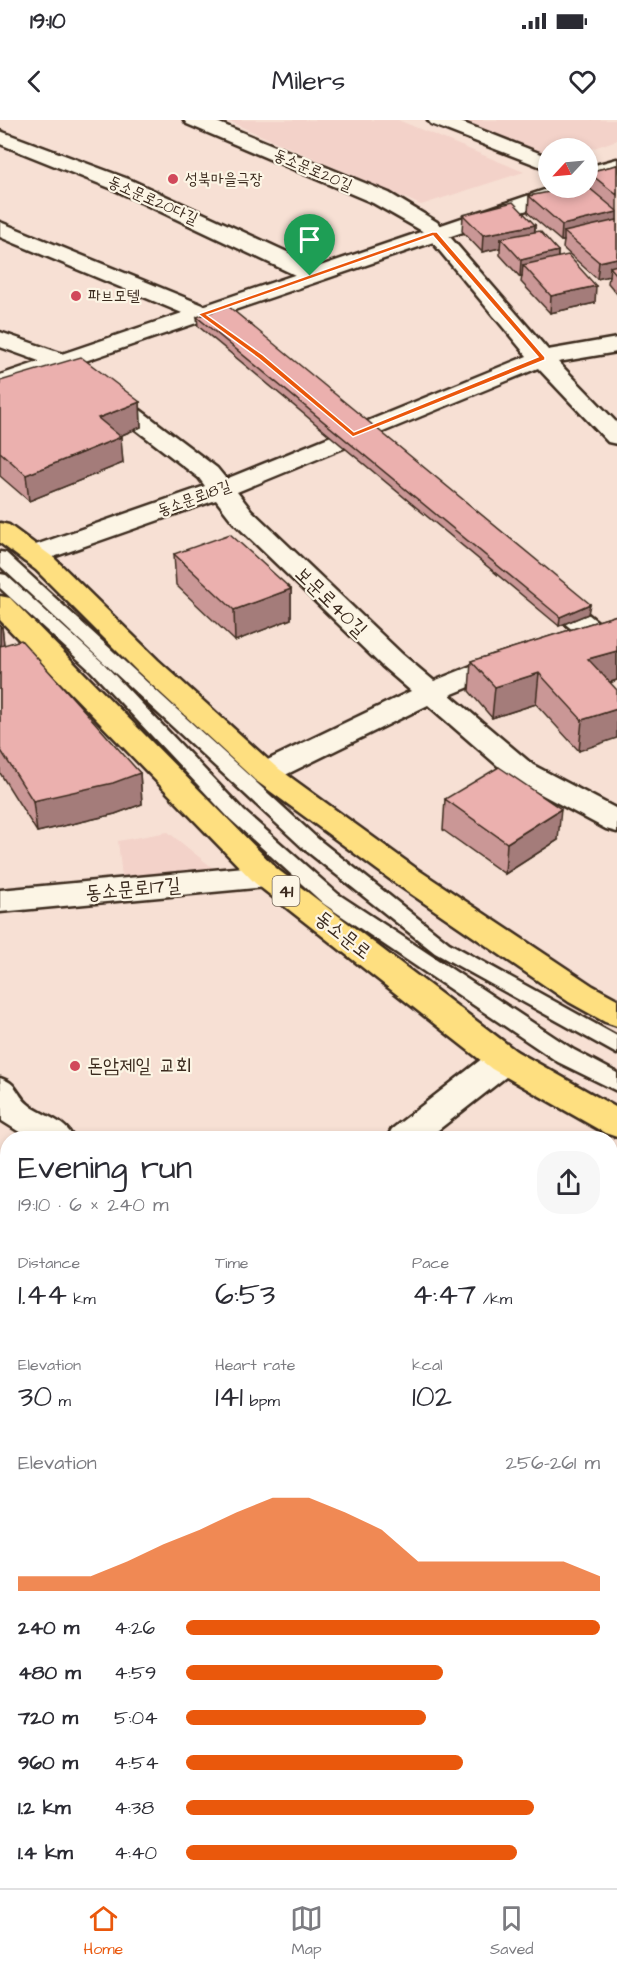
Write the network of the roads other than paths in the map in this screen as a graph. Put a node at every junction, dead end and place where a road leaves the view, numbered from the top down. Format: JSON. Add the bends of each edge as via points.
{"nodes":[{"id":1,"x":194,"y":120,"type":"edge"},
{"id":2,"x":438,"y":120,"type":"edge"},
{"id":3,"x":0,"y":137,"type":"edge"},
{"id":4,"x":538,"y":160,"type":"edge"},
{"id":5,"x":617,"y":165,"type":"edge"},
{"id":6,"x":598,"y":171,"type":"edge"},
{"id":7,"x":617,"y":171,"type":"edge"},
{"id":8,"x":598,"y":178,"type":"edge"},
{"id":9,"x":538,"y":191,"type":"edge"},
{"id":10,"x":538,"y":198,"type":"edge"},
{"id":11,"x":0,"y":229,"type":"edge"},
{"id":12,"x":432,"y":230,"type":"junction"},
{"id":13,"x":303,"y":270,"type":"junction"},
{"id":14,"x":198,"y":312,"type":"junction"},
{"id":15,"x":227,"y":332,"type":"edge"},
{"id":16,"x":0,"y":339,"type":"edge"},
{"id":17,"x":617,"y":345,"type":"edge"},
{"id":18,"x":542,"y":358,"type":"junction"},
{"id":19,"x":61,"y":361,"type":"junction"},
{"id":20,"x":0,"y":383,"type":"edge"},
{"id":21,"x":617,"y":437,"type":"edge"},
{"id":22,"x":220,"y":490,"type":"junction"},
{"id":23,"x":0,"y":531,"type":"edge"},
{"id":24,"x":33,"y":555,"type":"junction"},
{"id":25,"x":0,"y":557,"type":"edge"},
{"id":26,"x":526,"y":578,"type":"edge"},
{"id":27,"x":0,"y":579,"type":"edge"},
{"id":28,"x":0,"y":603,"type":"edge"},
{"id":29,"x":617,"y":616,"type":"edge"},
{"id":30,"x":588,"y":629,"type":"junction"},
{"id":31,"x":430,"y":693,"type":"junction"},
{"id":32,"x":265,"y":774,"type":"junction"},
{"id":33,"x":617,"y":822,"type":"edge"},
{"id":34,"x":266,"y":876,"type":"junction"},
{"id":35,"x":0,"y":901,"type":"edge"},
{"id":36,"x":617,"y":1014,"type":"edge"},
{"id":37,"x":617,"y":1046,"type":"edge"},
{"id":38,"x":504,"y":1060,"type":"junction"},
{"id":39,"x":617,"y":1083,"type":"edge"},
{"id":40,"x":0,"y":1092,"type":"edge"},
{"id":41,"x":617,"y":1124,"type":"edge"},
{"id":42,"x":45,"y":1131,"type":"edge"},
{"id":43,"x":413,"y":1131,"type":"edge"}],
"edges":[{"from":1,"to":12,"type":"street","name":"동소문로20길","via":[[381,198]]},
{"from":2,"to":4,"type":"street"},
{"from":3,"to":13,"type":"street","name":"동소문로20다길","via":[[123,185]]},
{"from":5,"to":6,"type":"street"},
{"from":7,"to":8,"type":"street"},
{"from":9,"to":12,"type":"street"},
{"from":10,"to":12,"type":"street"},
{"from":11,"to":14,"type":"street"},
{"from":12,"to":13,"type":"street"},
{"from":12,"to":14,"type":"street"},
{"from":12,"to":18,"type":"street","name":"동소문로20길"},
{"from":13,"to":14,"type":"street"},
{"from":14,"to":15,"type":"street"},
{"from":14,"to":19,"type":"street"},
{"from":16,"to":19,"type":"street","name":"보문로40길"},
{"from":17,"to":18,"type":"street","name":"동소문로18길"},
{"from":18,"to":21,"type":"street"},
{"from":18,"to":22,"type":"street","name":"동소문로18길"},
{"from":19,"to":20,"type":"street"},
{"from":19,"to":22,"type":"street","name":"보문로40길","via":[[208,473]]},
{"from":22,"to":24,"type":"street","name":"동소문로18길"},
{"from":22,"to":31,"type":"street","name":"보문로40길","via":[[242,516]]},
{"from":23,"to":24,"type":"main road"},
{"from":24,"to":32,"type":"main road"},
{"from":25,"to":37,"type":"lane","via":[[320,851],[442,948]]},
{"from":26,"to":30,"type":"street"},
{"from":27,"to":39,"type":"lane","via":[[97,667],[237,814],[331,899],[566,1056]]},
{"from":28,"to":34,"type":"main road","name":"동소문로","number":"41"},
{"from":29,"to":30,"type":"street"},
{"from":30,"to":31,"type":"street"},
{"from":31,"to":32,"type":"street"},
{"from":31,"to":33,"type":"street","name":"보문로40길","via":[[523,772]]},
{"from":32,"to":36,"type":"main road","via":[[406,876]]},
{"from":34,"to":35,"type":"street","name":"동소문로17길"},
{"from":34,"to":38,"type":"main road","name":"동소문로","number":"41"},
{"from":38,"to":41,"type":"main road","name":"동소문로","number":"41"},
{"from":38,"to":43,"type":"street"},
{"from":40,"to":42,"type":"street","via":[[14,1112]]}]}
